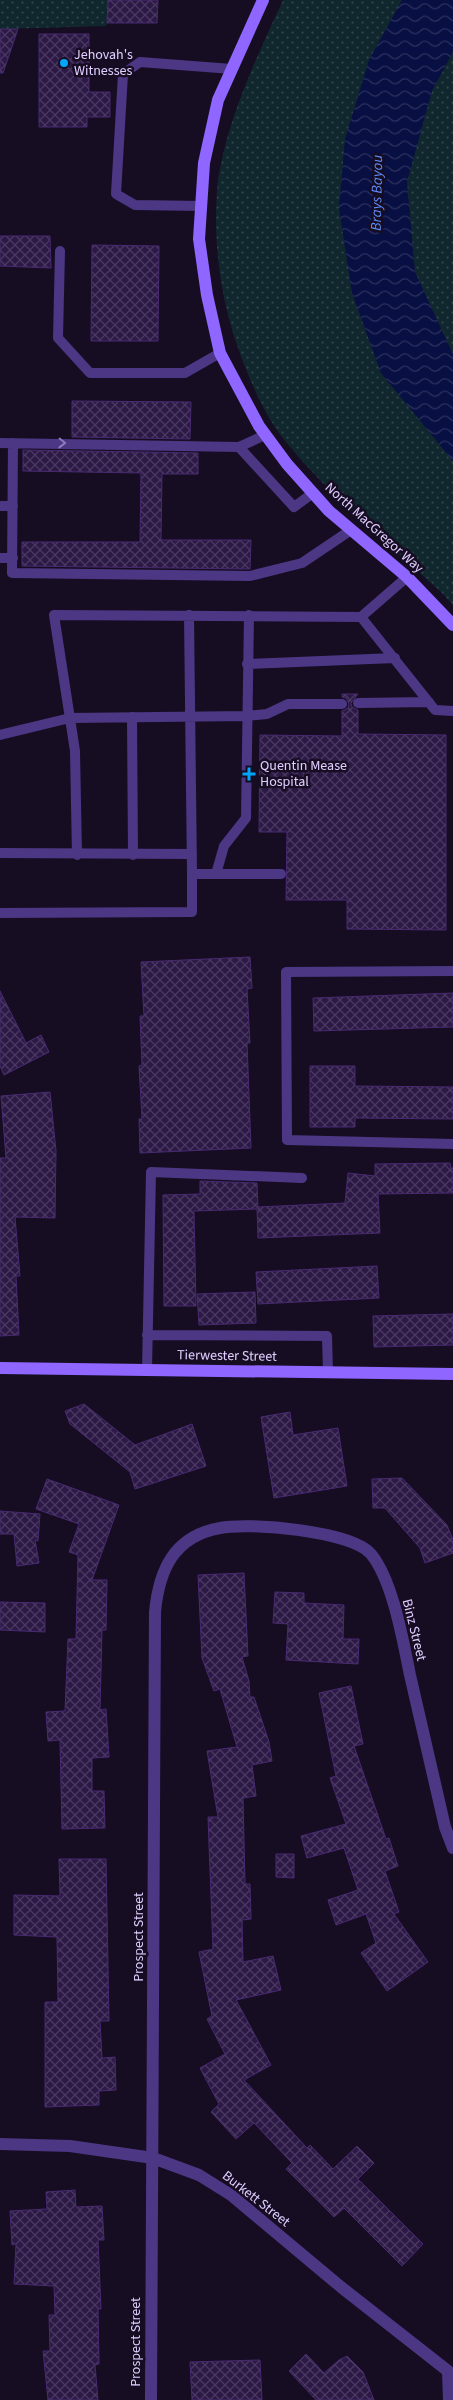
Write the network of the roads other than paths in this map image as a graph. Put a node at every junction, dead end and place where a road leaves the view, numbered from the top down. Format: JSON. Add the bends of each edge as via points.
{"nodes":[{"id":1,"x":263,"y":0,"type":"edge"},
{"id":2,"x":232,"y":69,"type":"junction"},
{"id":3,"x":202,"y":206,"type":"junction"},
{"id":4,"x":60,"y":251,"type":"dead end"},
{"id":5,"x":220,"y":353,"type":"junction"},
{"id":6,"x":266,"y":435,"type":"junction"},
{"id":7,"x":0,"y":442,"type":"edge"},
{"id":8,"x":13,"y":443,"type":"junction"},
{"id":9,"x":239,"y":447,"type":"junction"},
{"id":10,"x":313,"y":493,"type":"junction"},
{"id":11,"x":0,"y":506,"type":"edge"},
{"id":12,"x":13,"y":506,"type":"junction"},
{"id":13,"x":351,"y":530,"type":"junction"},
{"id":14,"x":0,"y":558,"type":"edge"},
{"id":15,"x":12,"y":558,"type":"junction"},
{"id":16,"x":407,"y":577,"type":"junction"},
{"id":17,"x":189,"y":615,"type":"junction"},
{"id":18,"x":250,"y":616,"type":"junction"},
{"id":19,"x":361,"y":617,"type":"junction"},
{"id":20,"x":453,"y":625,"type":"edge"},
{"id":21,"x":395,"y":658,"type":"junction"},
{"id":22,"x":247,"y":664,"type":"junction"},
{"id":23,"x":429,"y":702,"type":"junction"},
{"id":24,"x":358,"y":703,"type":"dead end"},
{"id":25,"x":342,"y":704,"type":"dead end"},
{"id":26,"x":453,"y":711,"type":"edge"},
{"id":27,"x":191,"y":716,"type":"junction"},
{"id":28,"x":246,"y":716,"type":"junction"},
{"id":29,"x":132,"y":717,"type":"junction"},
{"id":30,"x":70,"y":718,"type":"junction"},
{"id":31,"x":0,"y":735,"type":"edge"},
{"id":32,"x":0,"y":853,"type":"edge"},
{"id":33,"x":133,"y":854,"type":"junction"},
{"id":34,"x":192,"y":854,"type":"junction"},
{"id":35,"x":78,"y":855,"type":"junction"},
{"id":36,"x":192,"y":874,"type":"junction"},
{"id":37,"x":216,"y":874,"type":"junction"},
{"id":38,"x":281,"y":874,"type":"dead end"},
{"id":39,"x":0,"y":913,"type":"edge"},
{"id":40,"x":453,"y":971,"type":"edge"},
{"id":41,"x":453,"y":1144,"type":"edge"},
{"id":42,"x":302,"y":1178,"type":"dead end"},
{"id":43,"x":147,"y":1335,"type":"junction"},
{"id":44,"x":0,"y":1368,"type":"edge"},
{"id":45,"x":147,"y":1370,"type":"junction"},
{"id":46,"x":328,"y":1372,"type":"junction"},
{"id":47,"x":453,"y":1374,"type":"edge"},
{"id":48,"x":241,"y":1526,"type":"joint"},
{"id":49,"x":453,"y":1848,"type":"edge"},
{"id":50,"x":0,"y":2144,"type":"edge"},
{"id":51,"x":153,"y":2158,"type":"junction"},
{"id":52,"x":451,"y":2373,"type":"edge"},
{"id":53,"x":151,"y":2400,"type":"edge"},
{"id":54,"x":449,"y":2400,"type":"edge"}],
"edges":[{"from":1,"to":2,"type":"main road","name":"North MacGregor Way"},
{"from":2,"to":3,"type":"main road","name":"North MacGregor Way","via":[[218,100],[204,163]]},
{"from":2,"to":3,"type":"lane","via":[[140,62],[123,74],[116,194],[135,205]]},
{"from":3,"to":5,"type":"main road","name":"North MacGregor Way","via":[[199,239]]},
{"from":4,"to":5,"type":"lane","via":[[58,338],[90,373],[186,373]]},
{"from":5,"to":6,"type":"main road","name":"North MacGregor Way","via":[[258,426]]},
{"from":6,"to":9,"type":"lane"},
{"from":6,"to":10,"type":"main road","name":"North MacGregor Way"},
{"from":7,"to":8,"type":"lane"},
{"from":8,"to":9,"type":"lane","one_way":true},
{"from":8,"to":12,"type":"lane"},
{"from":9,"to":10,"type":"lane","via":[[294,507]]},
{"from":10,"to":13,"type":"main road","name":"North MacGregor Way"},
{"from":11,"to":12,"type":"lane"},
{"from":12,"to":15,"type":"lane"},
{"from":13,"to":15,"type":"lane","via":[[302,563],[250,576],[12,573]]},
{"from":13,"to":16,"type":"main road","name":"North MacGregor Way"},
{"from":14,"to":15,"type":"lane"},
{"from":16,"to":19,"type":"lane"},
{"from":16,"to":20,"type":"main road","name":"North MacGregor Way"},
{"from":17,"to":18,"type":"lane"},
{"from":17,"to":27,"type":"lane"},
{"from":17,"to":30,"type":"lane","via":[[54,615]]},
{"from":18,"to":19,"type":"lane"},
{"from":18,"to":22,"type":"lane"},
{"from":19,"to":21,"type":"lane"},
{"from":21,"to":22,"type":"lane"},
{"from":21,"to":23,"type":"lane"},
{"from":22,"to":28,"type":"lane"},
{"from":23,"to":24,"type":"lane"},
{"from":23,"to":26,"type":"lane","via":[[435,710]]},
{"from":25,"to":28,"type":"lane","via":[[288,704],[267,714]]},
{"from":27,"to":28,"type":"lane"},
{"from":27,"to":29,"type":"lane"},
{"from":27,"to":34,"type":"lane"},
{"from":28,"to":37,"type":"lane","via":[[246,818],[224,846]]},
{"from":29,"to":30,"type":"lane"},
{"from":29,"to":33,"type":"lane"},
{"from":30,"to":31,"type":"lane"},
{"from":30,"to":35,"type":"lane","via":[[75,751]]},
{"from":32,"to":35,"type":"lane"},
{"from":33,"to":34,"type":"lane"},
{"from":33,"to":35,"type":"lane"},
{"from":34,"to":36,"type":"lane"},
{"from":36,"to":37,"type":"lane"},
{"from":36,"to":39,"type":"lane","via":[[192,912]]},
{"from":37,"to":38,"type":"lane"},
{"from":40,"to":41,"type":"lane","via":[[286,972],[287,1140]]},
{"from":42,"to":43,"type":"lane","via":[[151,1172]]},
{"from":43,"to":45,"type":"lane"},
{"from":43,"to":46,"type":"lane","via":[[327,1336]]},
{"from":44,"to":45,"type":"main road","name":"Tierwester Street"},
{"from":45,"to":46,"type":"main road","name":"Tierwester Street"},
{"from":46,"to":47,"type":"main road","name":"Tierwester Street"},
{"from":48,"to":49,"type":"street","name":"Binz Street","via":[[320,1533],[370,1552],[382,1572],[397,1616],[445,1827]]},
{"from":48,"to":51,"type":"street","name":"Prospect Street","via":[[210,1529],[178,1549],[163,1571],[157,1590]]},
{"from":50,"to":51,"type":"street","name":"Burkett Street","via":[[70,2146]]},
{"from":51,"to":52,"type":"street","name":"Burkett Street","via":[[199,2176],[231,2195]]},
{"from":51,"to":53,"type":"street","name":"Prospect Street"},
{"from":52,"to":54,"type":"street"}]}
